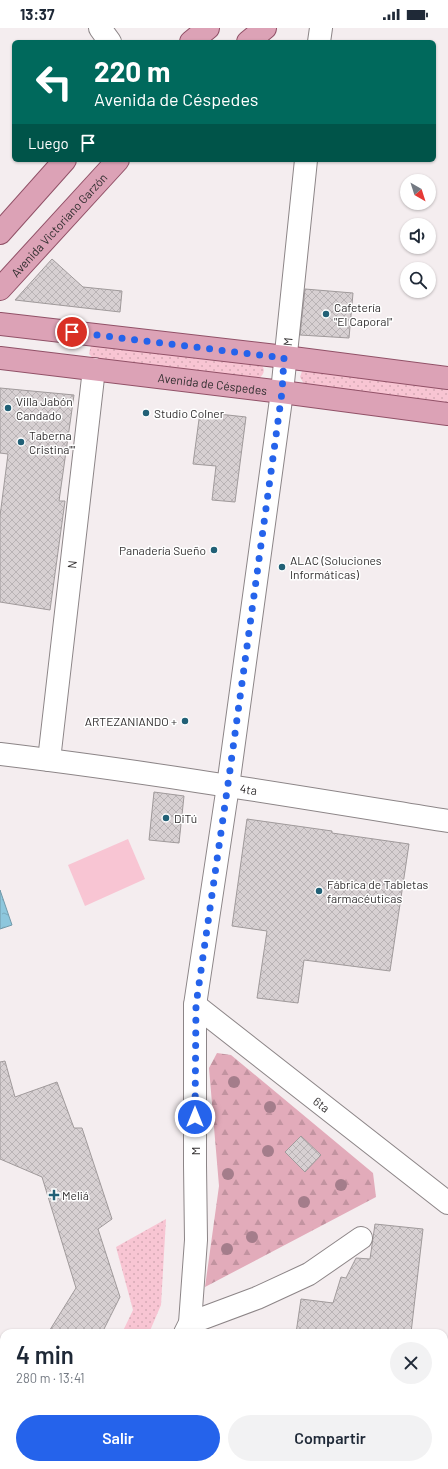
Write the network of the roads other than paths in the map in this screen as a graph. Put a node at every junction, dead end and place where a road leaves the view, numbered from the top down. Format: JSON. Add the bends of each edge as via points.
{"nodes":[{"id":1,"x":100,"y":28,"type":"edge"},
{"id":2,"x":208,"y":28,"type":"edge"},
{"id":3,"x":265,"y":28,"type":"edge"},
{"id":4,"x":321,"y":28,"type":"edge"},
{"id":5,"x":109,"y":40,"type":"edge"},
{"id":6,"x":193,"y":40,"type":"edge"},
{"id":7,"x":250,"y":40,"type":"edge"},
{"id":8,"x":320,"y":40,"type":"edge"},
{"id":9,"x":63,"y":162,"type":"edge"},
{"id":10,"x":116,"y":162,"type":"edge"},
{"id":11,"x":306,"y":162,"type":"edge"},
{"id":12,"x":0,"y":233,"type":"edge"},
{"id":13,"x":0,"y":289,"type":"edge"},
{"id":14,"x":0,"y":324,"type":"edge"},
{"id":15,"x":0,"y":358,"type":"edge"},
{"id":16,"x":284,"y":358,"type":"junction"},
{"id":17,"x":94,"y":369,"type":"junction"},
{"id":18,"x":448,"y":378,"type":"edge"},
{"id":19,"x":282,"y":392,"type":"junction"},
{"id":20,"x":448,"y":414,"type":"edge"},
{"id":21,"x":0,"y":754,"type":"edge"},
{"id":22,"x":49,"y":760,"type":"junction"},
{"id":23,"x":228,"y":786,"type":"junction"},
{"id":24,"x":448,"y":821,"type":"edge"},
{"id":25,"x":196,"y":1005,"type":"junction"},
{"id":26,"x":448,"y":1203,"type":"edge"},
{"id":27,"x":361,"y":1238,"type":"dead end"},
{"id":28,"x":187,"y":1328,"type":"edge"}],
"edges":[{"from":1,"to":5,"type":"street"},
{"from":2,"to":6,"type":"main road"},
{"from":3,"to":7,"type":"main road"},
{"from":4,"to":8,"type":"street"},
{"from":9,"to":12,"type":"main road"},
{"from":10,"to":13,"type":"main road","name":"Avenida Victoriano Garzón"},
{"from":11,"to":16,"type":"street","name":"M"},
{"from":14,"to":16,"type":"main road"},
{"from":15,"to":17,"type":"main road","name":"Avenida de Céspedes"},
{"from":16,"to":18,"type":"main road"},
{"from":16,"to":19,"type":"street","name":"M"},
{"from":17,"to":19,"type":"main road","name":"Avenida de Céspedes"},
{"from":17,"to":22,"type":"street","name":"N"},
{"from":19,"to":20,"type":"main road","name":"Avenida de Céspedes"},
{"from":19,"to":23,"type":"street","name":"M"},
{"from":21,"to":22,"type":"street","name":"4ta"},
{"from":22,"to":23,"type":"street","name":"4ta"},
{"from":23,"to":24,"type":"street","name":"4ta"},
{"from":23,"to":25,"type":"street","name":"M"},
{"from":25,"to":26,"type":"street","name":"6ta"},
{"from":25,"to":28,"type":"street","name":"M","via":[[196,1240]]},
{"from":27,"to":28,"type":"street","via":[[309,1274]]}]}
